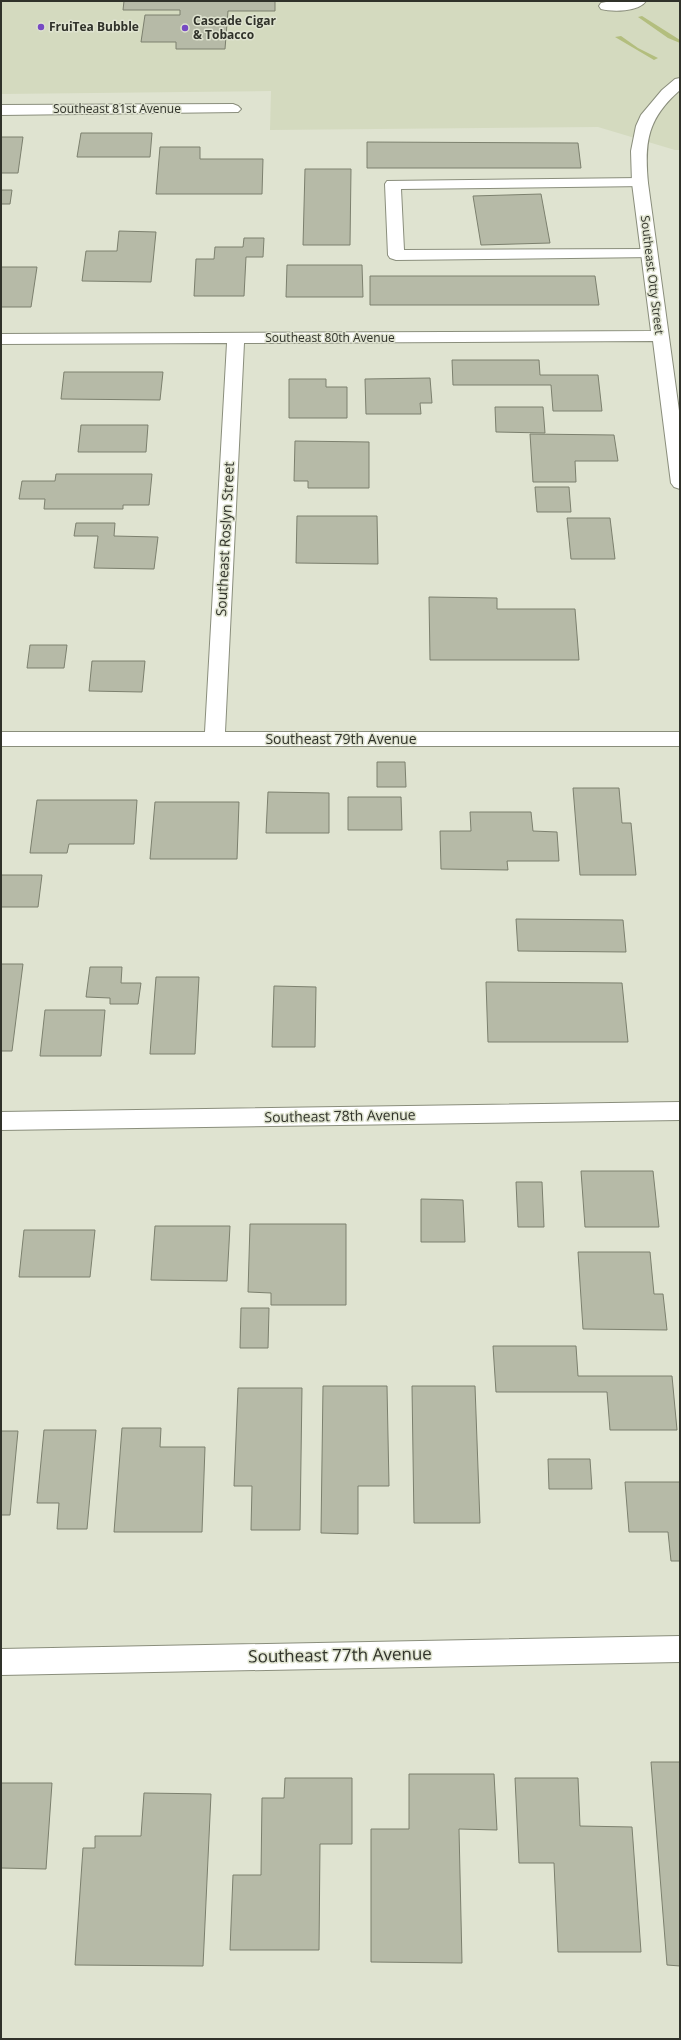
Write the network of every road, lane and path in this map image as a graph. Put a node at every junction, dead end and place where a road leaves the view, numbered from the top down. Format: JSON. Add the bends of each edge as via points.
{"nodes":[{"id":1,"x":639,"y":1,"type":"edge"},
{"id":2,"x":609,"y":4,"type":"edge"},
{"id":3,"x":680,"y":82,"type":"edge"},
{"id":4,"x":233,"y":109,"type":"dead end"},
{"id":5,"x":1,"y":110,"type":"edge"},
{"id":6,"x":640,"y":183,"type":"junction"},
{"id":7,"x":649,"y":254,"type":"junction"},
{"id":8,"x":660,"y":336,"type":"junction"},
{"id":9,"x":1,"y":339,"type":"edge"},
{"id":10,"x":236,"y":339,"type":"junction"},
{"id":11,"x":680,"y":483,"type":"edge"},
{"id":12,"x":1,"y":739,"type":"edge"},
{"id":13,"x":215,"y":739,"type":"junction"},
{"id":14,"x":680,"y":739,"type":"edge"},
{"id":15,"x":680,"y":1111,"type":"edge"},
{"id":16,"x":1,"y":1121,"type":"edge"},
{"id":17,"x":680,"y":1649,"type":"edge"},
{"id":18,"x":1,"y":1662,"type":"edge"}],
"edges":[{"from":1,"to":2,"type":"street","via":[[628,5]]},
{"from":3,"to":6,"type":"street","name":"Southeast Otty Street","via":[[660,98],[645,122],[638,142]]},
{"from":4,"to":5,"type":"street","name":"Southeast 81st Avenue"},
{"from":6,"to":7,"type":"street","name":"Southeast Otty Street"},
{"from":6,"to":7,"type":"street","via":[[393,184],[396,255]]},
{"from":7,"to":8,"type":"street","name":"Southeast Otty Street"},
{"from":8,"to":10,"type":"street","name":"Southeast 80th Avenue"},
{"from":8,"to":11,"type":"street","name":"Southeast Otty Street"},
{"from":9,"to":10,"type":"street","name":"Southeast 80th Avenue"},
{"from":10,"to":13,"type":"street","name":"Southeast Roslyn Street"},
{"from":12,"to":13,"type":"street","name":"Southeast 79th Avenue"},
{"from":13,"to":14,"type":"street","name":"Southeast 79th Avenue"},
{"from":15,"to":16,"type":"street","name":"Southeast 78th Avenue"},
{"from":17,"to":18,"type":"street","name":"Southeast 77th Avenue"}]}
